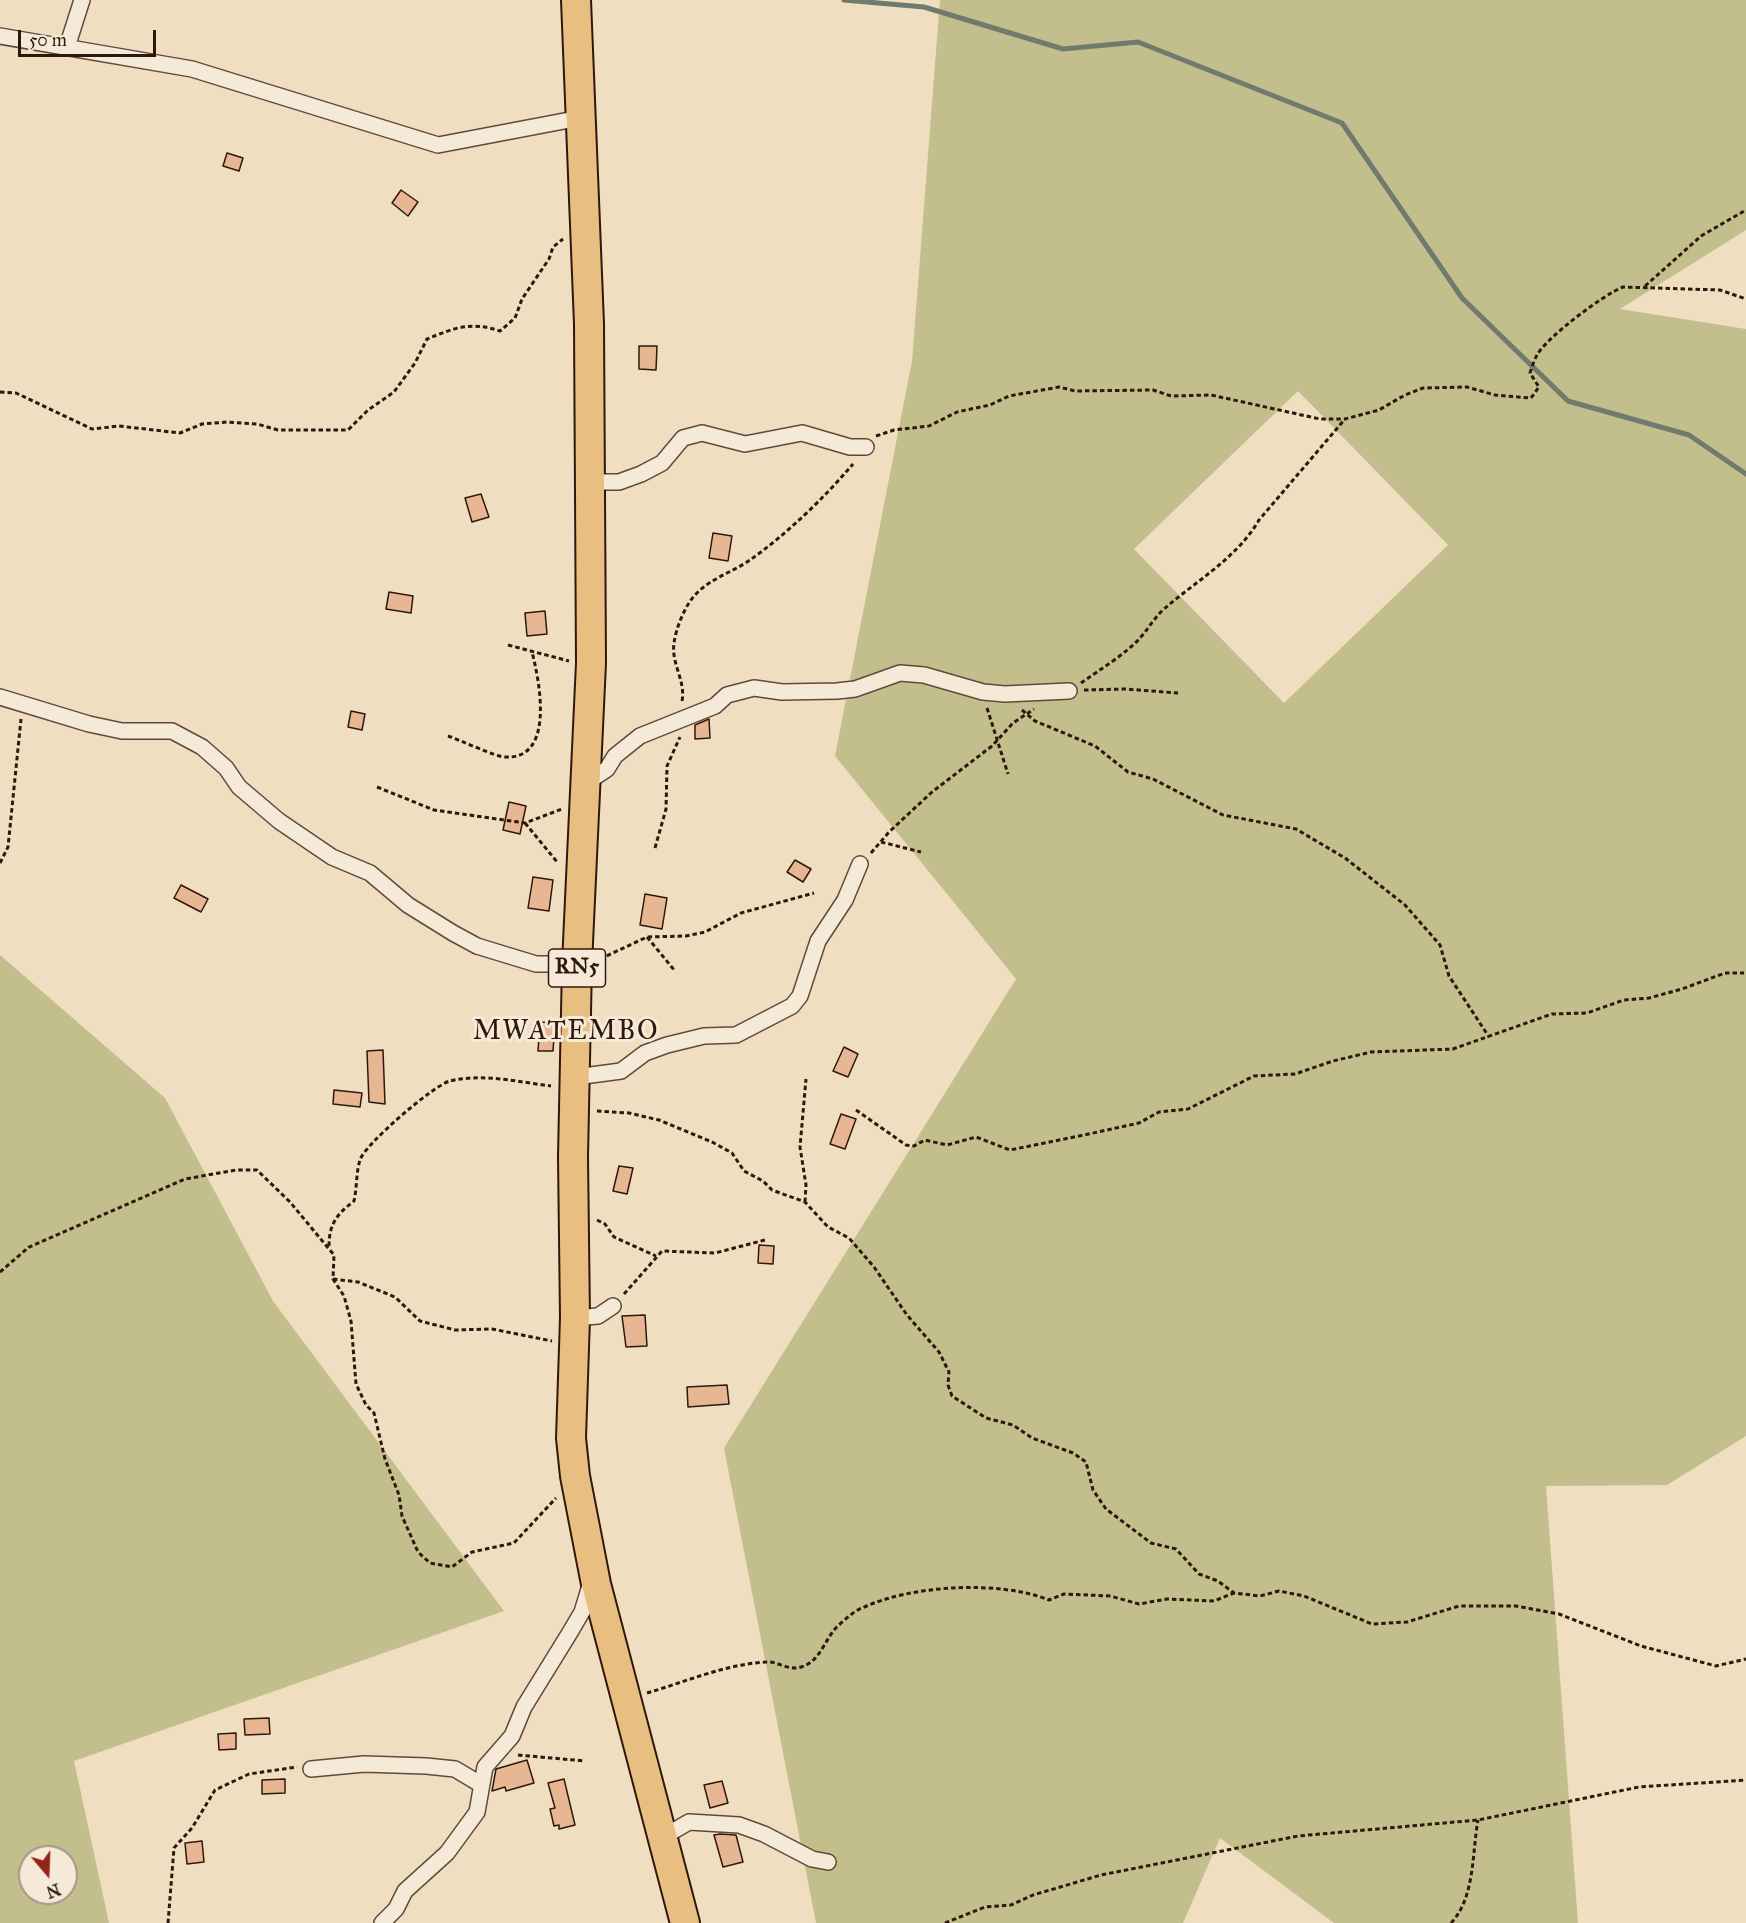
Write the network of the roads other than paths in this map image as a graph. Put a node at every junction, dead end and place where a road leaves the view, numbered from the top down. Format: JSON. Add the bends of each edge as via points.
{"nodes":[{"id":1,"x":82,"y":0,"type":"edge"},
{"id":2,"x":576,"y":0,"type":"edge"},
{"id":3,"x":0,"y":36,"type":"edge"},
{"id":4,"x":67,"y":47,"type":"junction"},
{"id":5,"x":580,"y":118,"type":"junction"},
{"id":6,"x":866,"y":447,"type":"road end"},
{"id":7,"x":589,"y":482,"type":"junction"},
{"id":8,"x":1069,"y":691,"type":"road end"},
{"id":9,"x":0,"y":697,"type":"edge"},
{"id":10,"x":586,"y":789,"type":"junction"},
{"id":11,"x":860,"y":864,"type":"road end"},
{"id":12,"x":577,"y":964,"type":"junction"},
{"id":13,"x":576,"y":1092,"type":"junction"},
{"id":14,"x":613,"y":1306,"type":"road end"},
{"id":15,"x":574,"y":1328,"type":"junction"},
{"id":16,"x":597,"y":1584,"type":"junction"},
{"id":17,"x":311,"y":1769,"type":"road end"},
{"id":18,"x":480,"y":1784,"type":"junction"},
{"id":19,"x":663,"y":1837,"type":"junction"},
{"id":20,"x":828,"y":1862,"type":"dead end"},
{"id":21,"x":382,"y":1923,"type":"edge"},
{"id":22,"x":685,"y":1923,"type":"edge"}],
"edges":[{"from":1,"to":4,"type":"street"},
{"from":2,"to":5,"type":"highway","number":"RN5"},
{"from":3,"to":4,"type":"street"},
{"from":4,"to":5,"type":"street","via":[[192,69],[438,144]]},
{"from":5,"to":7,"type":"highway","number":"RN5","via":[[586,220]]},
{"from":6,"to":7,"type":"street","via":[[849,447],[802,433],[745,444],[702,432],[683,438],[662,464],[641,474],[619,482]]},
{"from":7,"to":10,"type":"highway","number":"RN5","via":[[591,663]]},
{"from":8,"to":10,"type":"street","via":[[982,692],[924,675],[900,673],[855,689],[837,691],[754,688],[727,695],[715,706],[639,736]]},
{"from":9,"to":12,"type":"street","via":[[122,731],[172,731],[202,747],[226,768],[239,787],[287,827],[332,857],[370,873],[408,905],[453,933],[477,946],[536,964]]},
{"from":10,"to":12,"type":"highway","number":"RN5"},
{"from":11,"to":13,"type":"street","via":[[845,900],[818,941],[800,996],[792,1005],[736,1035],[704,1036],[645,1053],[621,1071]]},
{"from":12,"to":13,"type":"highway","number":"RN5"},
{"from":13,"to":15,"type":"highway","number":"RN5"},
{"from":14,"to":15,"type":"street"},
{"from":15,"to":16,"type":"highway","number":"RN5","via":[[571,1438]]},
{"from":16,"to":18,"type":"street","via":[[589,1589],[582,1612],[524,1707],[512,1736],[485,1767]]},
{"from":16,"to":19,"type":"highway","number":"RN5"},
{"from":17,"to":18,"type":"street","via":[[364,1764],[426,1766],[455,1769]]},
{"from":18,"to":21,"type":"street","via":[[477,1812],[447,1853],[405,1891],[396,1909]]},
{"from":19,"to":20,"type":"street","via":[[689,1822],[740,1825],[764,1833],[812,1859]]},
{"from":19,"to":22,"type":"highway","number":"RN5"}]}
